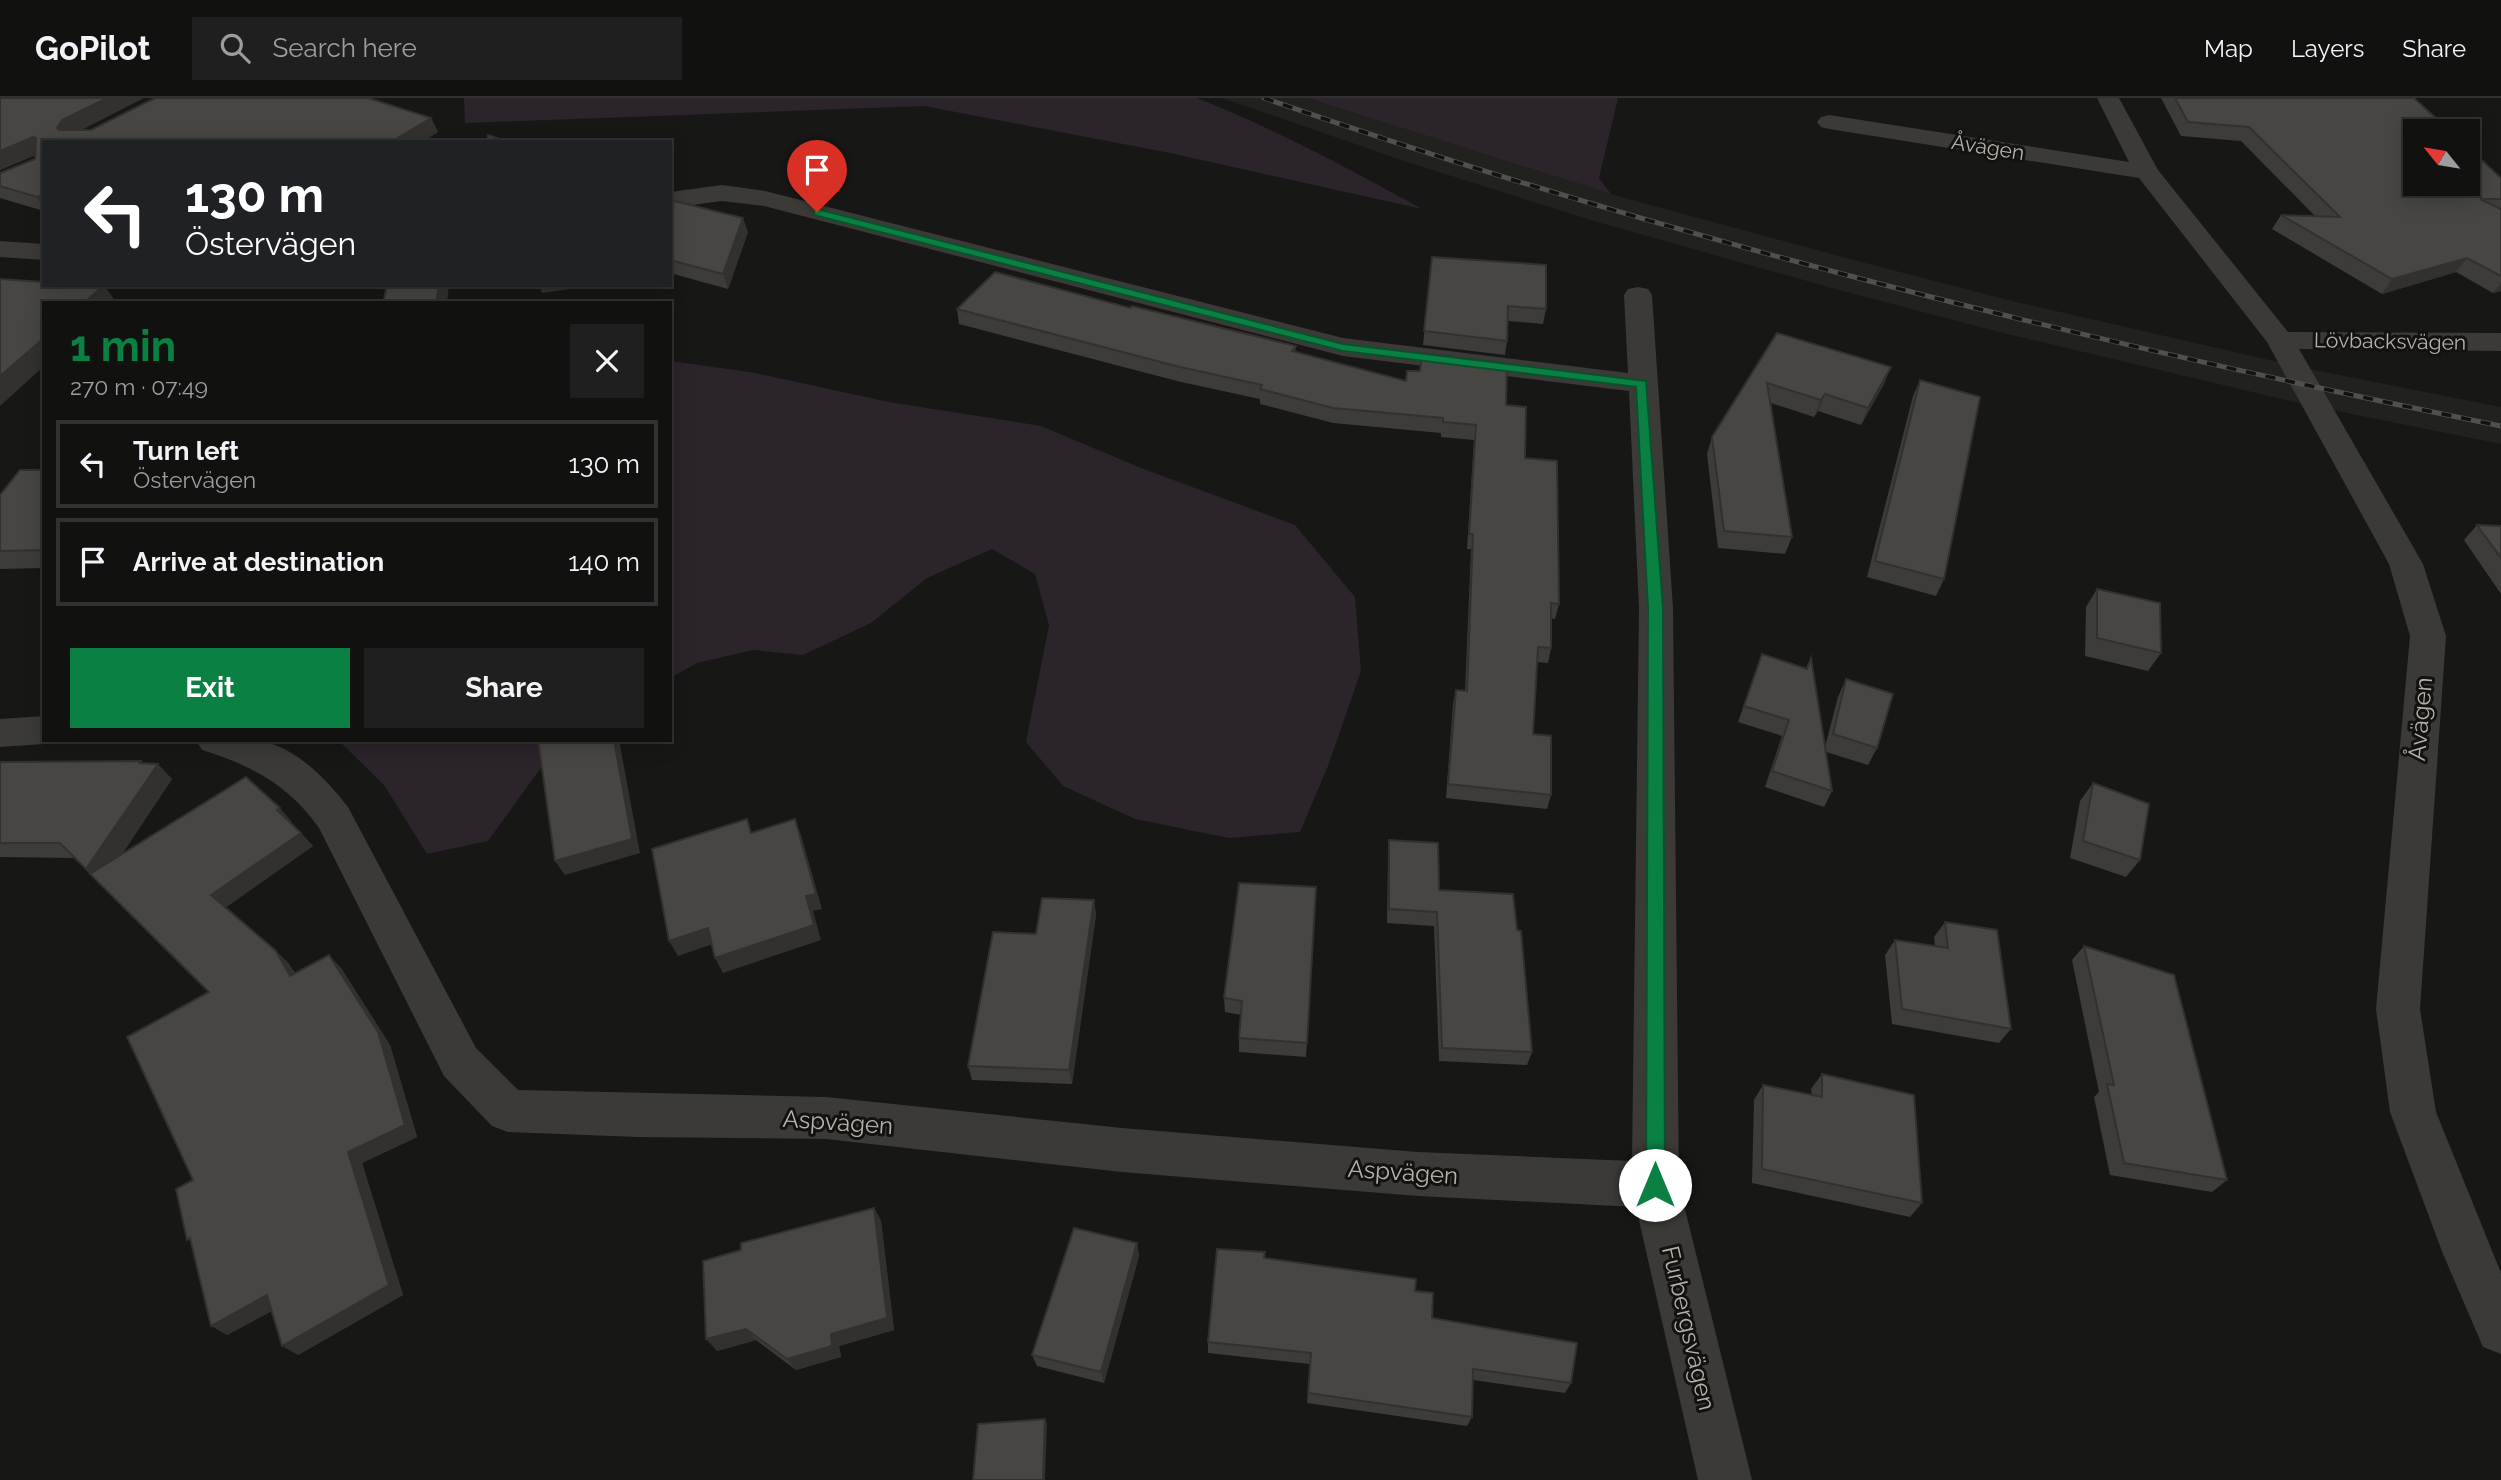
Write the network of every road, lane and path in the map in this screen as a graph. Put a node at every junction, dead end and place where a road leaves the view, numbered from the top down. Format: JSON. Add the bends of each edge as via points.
{"nodes":[{"id":1,"x":2108,"y":98,"type":"edge"},
{"id":2,"x":1829,"y":122,"type":"dead end"},
{"id":3,"x":2147,"y":172,"type":"junction"},
{"id":4,"x":672,"y":200,"type":"edge"},
{"id":5,"x":0,"y":249,"type":"edge"},
{"id":6,"x":42,"y":253,"type":"edge"},
{"id":7,"x":1638,"y":295,"type":"dead end"},
{"id":8,"x":2280,"y":340,"type":"junction"},
{"id":9,"x":2501,"y":342,"type":"edge"},
{"id":10,"x":1642,"y":384,"type":"junction"},
{"id":11,"x":42,"y":730,"type":"edge"},
{"id":12,"x":0,"y":733,"type":"edge"},
{"id":13,"x":222,"y":742,"type":"edge"},
{"id":14,"x":1655,"y":1185,"type":"junction"},
{"id":15,"x":2501,"y":1329,"type":"edge"},
{"id":16,"x":1725,"y":1480,"type":"edge"}],
"edges":[{"from":1,"to":3,"type":"street","name":"Åvägen"},
{"from":2,"to":3,"type":"street","name":"Åvägen"},
{"from":3,"to":8,"type":"street","name":"Åvägen"},
{"from":4,"to":10,"type":"street","via":[[722,193],[765,199],[1343,347]]},
{"from":5,"to":6,"type":"street"},
{"from":7,"to":10,"type":"street","name":"Furbergsvägen"},
{"from":8,"to":9,"type":"street","name":"Lövbacksvägen"},
{"from":8,"to":15,"type":"street","name":"Åvägen","via":[[2406,564],[2428,636],[2398,1009],[2413,1112]]},
{"from":10,"to":14,"type":"street","name":"Furbergsvägen","via":[[1656,608]]},
{"from":11,"to":12,"type":"street"},
{"from":13,"to":14,"type":"street","name":"Aspvägen","via":[[251,750],[318,793],[460,1062],[508,1111],[826,1118],[1122,1150],[1419,1174]]},
{"from":14,"to":16,"type":"street","name":"Furbergsvägen"}]}
